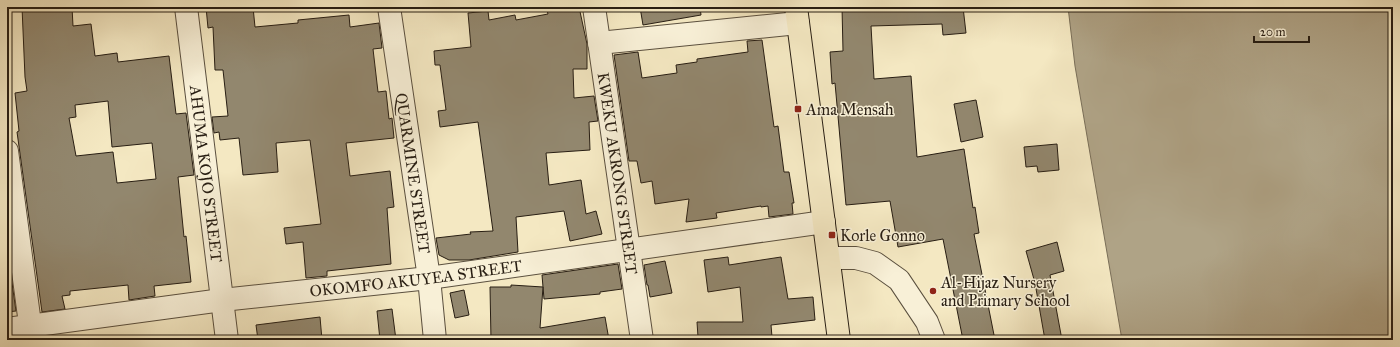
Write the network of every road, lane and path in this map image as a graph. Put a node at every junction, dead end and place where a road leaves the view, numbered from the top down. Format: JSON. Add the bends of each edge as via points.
{"nodes":[{"id":1,"x":186,"y":7,"type":"edge"},
{"id":2,"x":389,"y":7,"type":"edge"},
{"id":3,"x":594,"y":7,"type":"edge"},
{"id":4,"x":797,"y":15,"type":"edge"},
{"id":5,"x":598,"y":43,"type":"junction"},
{"id":6,"x":7,"y":151,"type":"edge"},
{"id":7,"x":824,"y":222,"type":"junction"},
{"id":8,"x":629,"y":249,"type":"junction"},
{"id":9,"x":829,"y":258,"type":"junction"},
{"id":10,"x":429,"y":278,"type":"junction"},
{"id":11,"x":222,"y":300,"type":"junction"},
{"id":12,"x":7,"y":329,"type":"edge"},
{"id":13,"x":31,"y":333,"type":"edge"},
{"id":14,"x":227,"y":340,"type":"edge"},
{"id":15,"x":435,"y":340,"type":"edge"},
{"id":16,"x":642,"y":340,"type":"edge"},
{"id":17,"x":839,"y":340,"type":"edge"},
{"id":18,"x":934,"y":340,"type":"edge"}],
"edges":[{"from":1,"to":11,"type":"street","name":"AHUMA KOJO STREET"},
{"from":2,"to":10,"type":"street","name":"QUARMINE STREET"},
{"from":3,"to":5,"type":"street","name":"KWEKU AKRONG STREET"},
{"from":4,"to":5,"type":"street"},
{"from":4,"to":7,"type":"main road"},
{"from":5,"to":8,"type":"street","name":"KWEKU AKRONG STREET"},
{"from":6,"to":13,"type":"street"},
{"from":7,"to":8,"type":"street","name":"OKOMFO AKUYEA STREET"},
{"from":7,"to":9,"type":"main road"},
{"from":8,"to":10,"type":"street","name":"OKOMFO AKUYEA STREET"},
{"from":8,"to":16,"type":"street","name":"KWEKU AKRONG STREET"},
{"from":9,"to":17,"type":"main road"},
{"from":9,"to":18,"type":"street","via":[[856,258],[875,263],[898,280],[927,322]]},
{"from":10,"to":11,"type":"street","name":"OKOMFO AKUYEA STREET"},
{"from":10,"to":15,"type":"street","name":"QUARMINE STREET"},
{"from":11,"to":13,"type":"street","name":"OKOMFO AKUYEA STREET"},
{"from":11,"to":14,"type":"street","name":"AHUMA KOJO STREET"},
{"from":12,"to":13,"type":"street","name":"OKOMFO AKUYEA STREET"}]}
